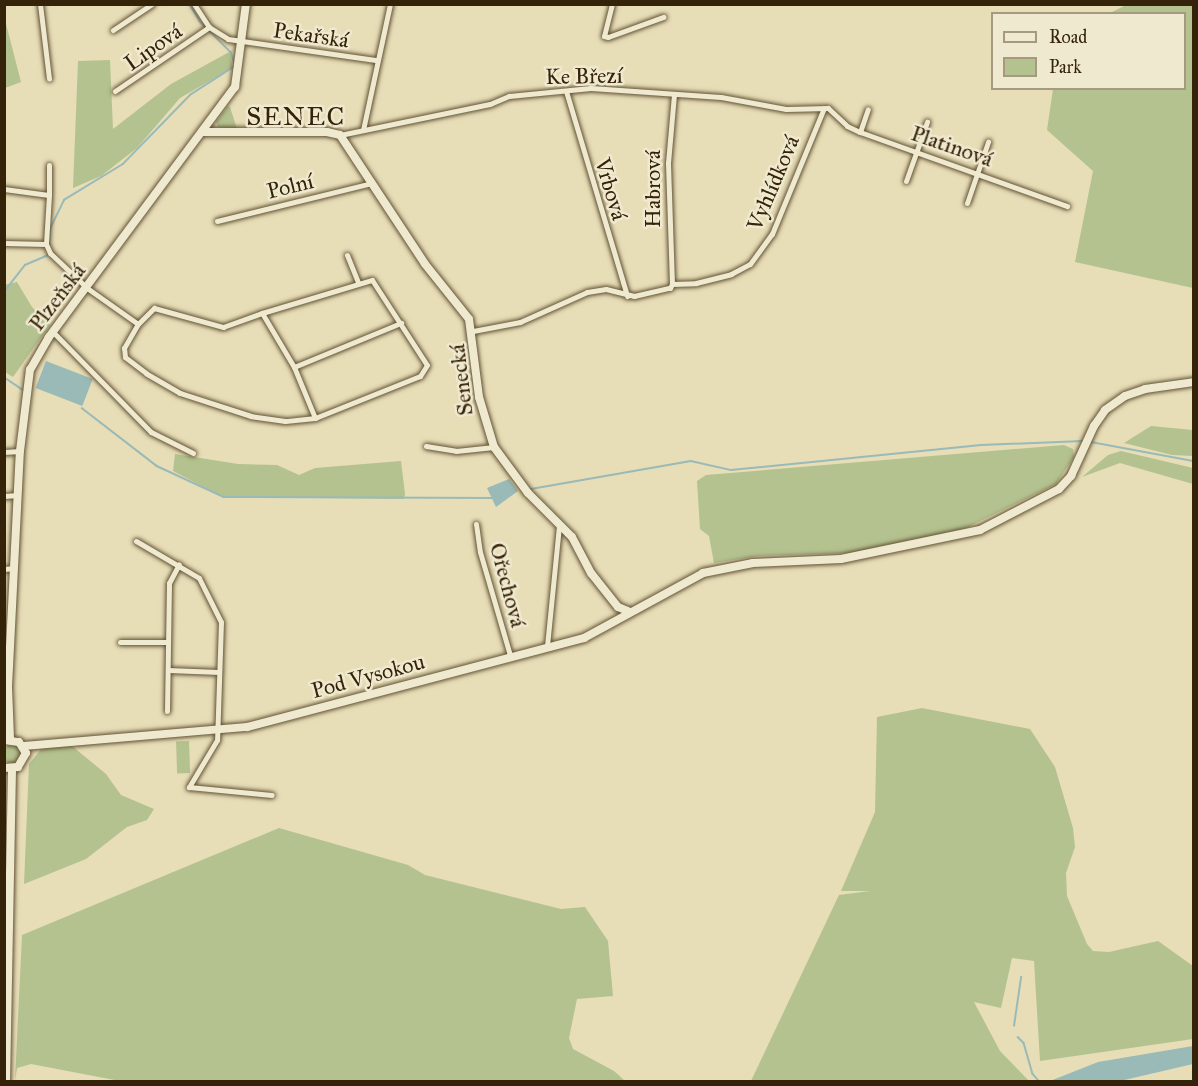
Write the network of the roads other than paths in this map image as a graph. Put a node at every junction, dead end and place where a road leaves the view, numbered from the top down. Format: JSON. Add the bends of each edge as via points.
{"nodes":[{"id":1,"x":40,"y":4,"type":"edge"},
{"id":2,"x":152,"y":4,"type":"edge"},
{"id":3,"x":194,"y":4,"type":"edge"},
{"id":4,"x":246,"y":4,"type":"edge"},
{"id":5,"x":390,"y":4,"type":"edge"},
{"id":6,"x":612,"y":4,"type":"edge"},
{"id":7,"x":663,"y":17,"type":"dead end"},
{"id":8,"x":209,"y":27,"type":"junction"},
{"id":9,"x":113,"y":30,"type":"dead end"},
{"id":10,"x":242,"y":42,"type":"junction"},
{"id":11,"x":376,"y":60,"type":"junction"},
{"id":12,"x":49,"y":78,"type":"dead end"},
{"id":13,"x":115,"y":91,"type":"dead end"},
{"id":14,"x":566,"y":91,"type":"junction"},
{"id":15,"x":674,"y":94,"type":"junction"},
{"id":16,"x":824,"y":108,"type":"junction"},
{"id":17,"x":832,"y":109,"type":"joint"},
{"id":18,"x":868,"y":109,"type":"dead end"},
{"id":19,"x":927,"y":122,"type":"dead end"},
{"id":20,"x":363,"y":130,"type":"junction"},
{"id":21,"x":204,"y":132,"type":"junction"},
{"id":22,"x":860,"y":132,"type":"junction"},
{"id":23,"x":340,"y":135,"type":"junction"},
{"id":24,"x":988,"y":142,"type":"dead end"},
{"id":25,"x":917,"y":151,"type":"junction"},
{"id":26,"x":49,"y":165,"type":"dead end"},
{"id":27,"x":977,"y":172,"type":"junction"},
{"id":28,"x":906,"y":181,"type":"dead end"},
{"id":29,"x":372,"y":183,"type":"junction"},
{"id":30,"x":4,"y":189,"type":"edge"},
{"id":31,"x":49,"y":195,"type":"junction"},
{"id":32,"x":967,"y":203,"type":"dead end"},
{"id":33,"x":1067,"y":206,"type":"dead end"},
{"id":34,"x":217,"y":221,"type":"dead end"},
{"id":35,"x":4,"y":243,"type":"edge"},
{"id":36,"x":46,"y":244,"type":"junction"},
{"id":37,"x":347,"y":255,"type":"dead end"},
{"id":38,"x":358,"y":282,"type":"junction"},
{"id":39,"x":672,"y":284,"type":"junction"},
{"id":40,"x":87,"y":288,"type":"junction"},
{"id":41,"x":627,"y":296,"type":"junction"},
{"id":42,"x":262,"y":313,"type":"junction"},
{"id":43,"x":401,"y":323,"type":"junction"},
{"id":44,"x":138,"y":324,"type":"junction"},
{"id":45,"x":473,"y":331,"type":"junction"},
{"id":46,"x":53,"y":332,"type":"junction"},
{"id":47,"x":294,"y":367,"type":"junction"},
{"id":48,"x":1194,"y":382,"type":"edge"},
{"id":49,"x":315,"y":418,"type":"junction"},
{"id":50,"x":426,"y":446,"type":"dead end"},
{"id":51,"x":494,"y":447,"type":"junction"},
{"id":52,"x":4,"y":452,"type":"edge"},
{"id":53,"x":20,"y":452,"type":"junction"},
{"id":54,"x":193,"y":453,"type":"dead end"},
{"id":55,"x":18,"y":495,"type":"junction"},
{"id":56,"x":4,"y":496,"type":"edge"},
{"id":57,"x":476,"y":524,"type":"dead end"},
{"id":58,"x":559,"y":526,"type":"junction"},
{"id":59,"x":136,"y":541,"type":"dead end"},
{"id":60,"x":179,"y":564,"type":"junction"},
{"id":61,"x":14,"y":568,"type":"junction"},
{"id":62,"x":4,"y":569,"type":"edge"},
{"id":63,"x":628,"y":611,"type":"junction"},
{"id":64,"x":120,"y":642,"type":"dead end"},
{"id":65,"x":168,"y":642,"type":"junction"},
{"id":66,"x":547,"y":646,"type":"junction"},
{"id":67,"x":8,"y":653,"type":"edge"},
{"id":68,"x":510,"y":656,"type":"junction"},
{"id":69,"x":168,"y":670,"type":"junction"},
{"id":70,"x":219,"y":672,"type":"junction"},
{"id":71,"x":167,"y":711,"type":"dead end"},
{"id":72,"x":218,"y":730,"type":"junction"},
{"id":73,"x":7,"y":740,"type":"edge"},
{"id":74,"x":24,"y":747,"type":"junction"},
{"id":75,"x":8,"y":768,"type":"edge"},
{"id":76,"x":272,"y":795,"type":"dead end"},
{"id":77,"x":6,"y":1082,"type":"edge"}],
"edges":[{"from":1,"to":12,"type":"street"},
{"from":2,"to":9,"type":"street"},
{"from":3,"to":8,"type":"street"},
{"from":4,"to":10,"type":"street","name":"Plzeňská"},
{"from":5,"to":11,"type":"street"},
{"from":6,"to":7,"type":"street","via":[[604,36]]},
{"from":8,"to":10,"type":"street","name":"Pekařská","via":[[225,38]]},
{"from":8,"to":13,"type":"street","name":"Lipová"},
{"from":10,"to":11,"type":"street","name":"Pekařská"},
{"from":10,"to":21,"type":"street","name":"Plzeňská","via":[[235,87]]},
{"from":11,"to":20,"type":"street"},
{"from":14,"to":15,"type":"street","name":"Ke Březí","via":[[591,88]]},
{"from":14,"to":20,"type":"street","name":"Ke Březí","via":[[509,96],[490,104]]},
{"from":14,"to":41,"type":"street","name":"Vrbová"},
{"from":15,"to":16,"type":"street","name":"Ke Březí","via":[[786,109]]},
{"from":15,"to":39,"type":"street","name":"Habrová","via":[[668,163]]},
{"from":16,"to":17,"type":"street","name":"Ke Březí"},
{"from":16,"to":39,"type":"street","name":"Vyhlídková","via":[[772,234],[750,264],[696,283]]},
{"from":17,"to":22,"type":"street","name":"Platinová","via":[[847,126]]},
{"from":18,"to":22,"type":"street"},
{"from":19,"to":25,"type":"street"},
{"from":20,"to":23,"type":"street","name":"Ke Březí"},
{"from":21,"to":23,"type":"street"},
{"from":21,"to":40,"type":"street","name":"Plzeňská"},
{"from":22,"to":25,"type":"street","name":"Platinová"},
{"from":23,"to":29,"type":"street","name":"Senecká"},
{"from":24,"to":27,"type":"street"},
{"from":25,"to":27,"type":"street","name":"Platinová"},
{"from":25,"to":28,"type":"street"},
{"from":26,"to":31,"type":"street"},
{"from":27,"to":32,"type":"street"},
{"from":27,"to":33,"type":"street","name":"Platinová"},
{"from":29,"to":34,"type":"street","name":"Polní"},
{"from":29,"to":45,"type":"street","name":"Senecká","via":[[425,264],[459,303]]},
{"from":30,"to":31,"type":"street"},
{"from":31,"to":36,"type":"street"},
{"from":35,"to":36,"type":"street"},
{"from":36,"to":40,"type":"street","via":[[55,260]]},
{"from":37,"to":38,"type":"street"},
{"from":38,"to":42,"type":"street"},
{"from":38,"to":43,"type":"street","via":[[376,283]]},
{"from":39,"to":41,"type":"street","name":"Vyhlídková","via":[[670,288]]},
{"from":40,"to":44,"type":"street"},
{"from":40,"to":46,"type":"street","name":"Plzeňská"},
{"from":41,"to":45,"type":"street","name":"Vyhlídková","via":[[606,289],[587,292],[520,322]]},
{"from":42,"to":44,"type":"street","via":[[221,327],[154,308]]},
{"from":42,"to":47,"type":"street"},
{"from":43,"to":47,"type":"street"},
{"from":43,"to":49,"type":"street","via":[[427,365],[424,373]]},
{"from":44,"to":49,"type":"street","via":[[124,348],[125,357],[180,393],[251,416],[285,421]]},
{"from":45,"to":51,"type":"street","name":"Senecká","via":[[479,397]]},
{"from":46,"to":53,"type":"street","name":"Plzeňská","via":[[30,370]]},
{"from":46,"to":54,"type":"street","via":[[151,432]]},
{"from":47,"to":49,"type":"street"},
{"from":48,"to":63,"type":"street","name":"Pod Vysokou","via":[[1125,396],[1106,410],[1094,426],[1071,476],[1059,489],[980,530],[853,557],[753,563],[703,573]]},
{"from":50,"to":51,"type":"street","via":[[456,451]]},
{"from":51,"to":58,"type":"street","name":"Senecká"},
{"from":52,"to":53,"type":"street"},
{"from":53,"to":55,"type":"street","name":"Plzeňská"},
{"from":55,"to":56,"type":"street"},
{"from":55,"to":61,"type":"street","name":"Plzeňská"},
{"from":57,"to":68,"type":"street","name":"Ořechová","via":[[480,552]]},
{"from":58,"to":63,"type":"street","name":"Senecká","via":[[572,537],[591,573],[618,607]]},
{"from":58,"to":66,"type":"street"},
{"from":59,"to":60,"type":"street"},
{"from":60,"to":65,"type":"street","via":[[169,583]]},
{"from":60,"to":70,"type":"street","via":[[199,578],[219,615]]},
{"from":61,"to":62,"type":"street"},
{"from":61,"to":67,"type":"street","name":"Plzeňská"},
{"from":63,"to":66,"type":"street","name":"Pod Vysokou","via":[[584,638]]},
{"from":64,"to":65,"type":"street"},
{"from":65,"to":69,"type":"street"},
{"from":66,"to":68,"type":"street","name":"Pod Vysokou"},
{"from":67,"to":73,"type":"street","name":"Plzeňská"},
{"from":68,"to":72,"type":"street","name":"Pod Vysokou","via":[[247,727]]},
{"from":69,"to":70,"type":"street"},
{"from":69,"to":71,"type":"street"},
{"from":70,"to":72,"type":"street"},
{"from":72,"to":74,"type":"street","name":"Pod Vysokou"},
{"from":72,"to":76,"type":"street","via":[[217,741],[190,780],[190,788]]},
{"from":73,"to":74,"type":"street"},
{"from":74,"to":75,"type":"street","via":[[23,762]]},
{"from":75,"to":77,"type":"street"}]}
